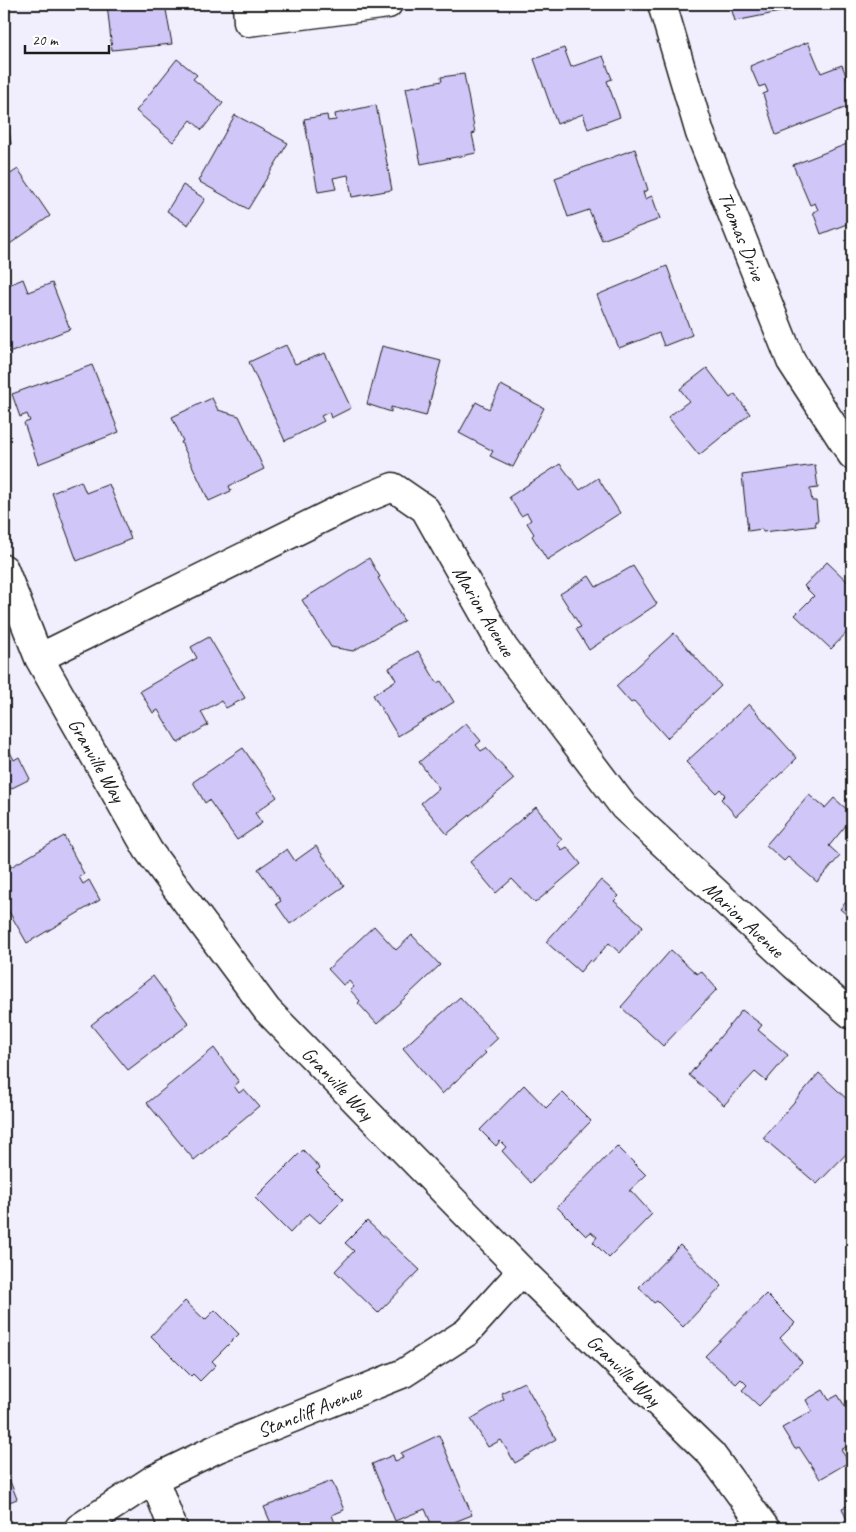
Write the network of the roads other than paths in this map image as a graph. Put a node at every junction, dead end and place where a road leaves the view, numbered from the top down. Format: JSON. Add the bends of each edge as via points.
{"nodes":[{"id":1,"x":388,"y":4,"type":"edge"},
{"id":2,"x":662,"y":4,"type":"edge"},
{"id":3,"x":248,"y":13,"type":"edge"},
{"id":4,"x":852,"y":455,"type":"edge"},
{"id":5,"x":4,"y":569,"type":"edge"},
{"id":6,"x":39,"y":658,"type":"junction"},
{"id":7,"x":852,"y":1016,"type":"edge"},
{"id":8,"x":522,"y":1272,"type":"junction"},
{"id":9,"x":154,"y":1479,"type":"junction"},
{"id":10,"x":79,"y":1528,"type":"edge"},
{"id":11,"x":173,"y":1528,"type":"edge"},
{"id":12,"x":765,"y":1528,"type":"edge"}],
"edges":[{"from":1,"to":3,"type":"street"},
{"from":2,"to":4,"type":"street","name":"Thomas Drive","via":[[700,133],[791,361]]},
{"from":5,"to":6,"type":"street","name":"Granville Way"},
{"from":6,"to":7,"type":"street","name":"Marion Avenue","via":[[349,505],[393,487],[425,509],[504,647],[624,807]]},
{"from":6,"to":8,"type":"street","name":"Granville Way","via":[[148,850],[267,1010]]},
{"from":8,"to":9,"type":"street","name":"Stancliff Avenue","via":[[467,1332],[404,1373],[218,1448]]},
{"from":8,"to":12,"type":"street","name":"Granville Way","via":[[711,1454]]},
{"from":9,"to":10,"type":"street","name":"Stancliff Avenue"},
{"from":9,"to":11,"type":"street"}]}
